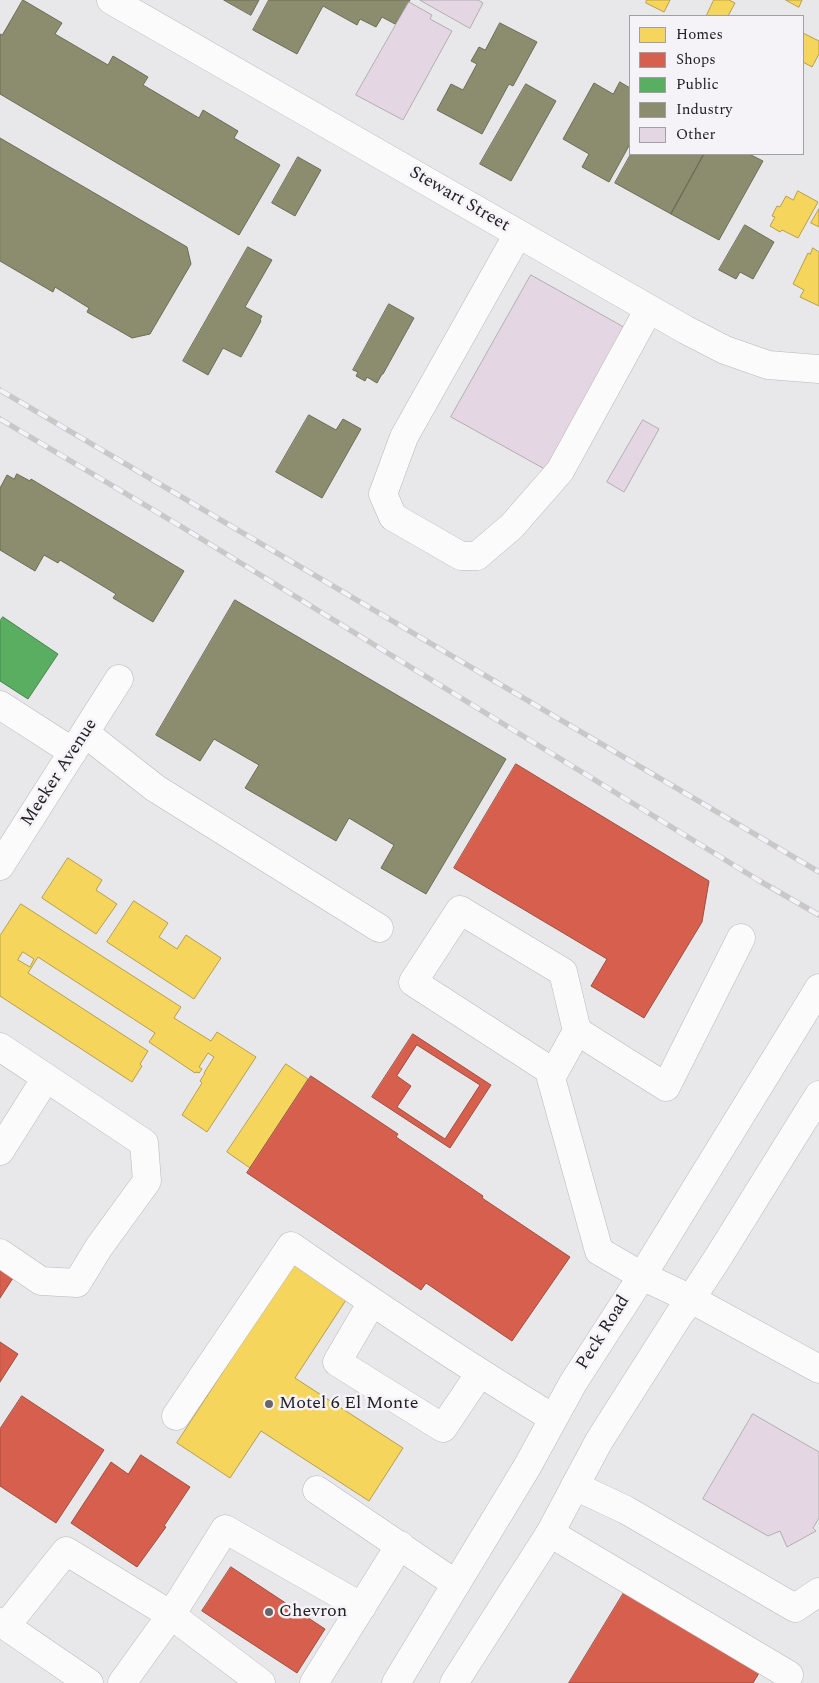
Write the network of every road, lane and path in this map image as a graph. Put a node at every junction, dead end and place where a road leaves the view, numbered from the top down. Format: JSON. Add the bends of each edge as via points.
{"nodes":[{"id":1,"x":111,"y":0,"type":"edge"},
{"id":2,"x":518,"y":234,"type":"junction"},
{"id":3,"x":649,"y":310,"type":"junction"},
{"id":4,"x":819,"y":369,"type":"edge"},
{"id":5,"x":119,"y":679,"type":"dead end"},
{"id":6,"x":0,"y":705,"type":"edge"},
{"id":7,"x":79,"y":743,"type":"junction"},
{"id":8,"x":0,"y":866,"type":"edge"},
{"id":9,"x":379,"y":928,"type":"dead end"},
{"id":10,"x":741,"y":938,"type":"dead end"},
{"id":11,"x":819,"y":988,"type":"edge"},
{"id":12,"x":577,"y":1031,"type":"junction"},
{"id":13,"x":0,"y":1047,"type":"edge"},
{"id":14,"x":554,"y":1073,"type":"junction"},
{"id":15,"x":46,"y":1078,"type":"junction"},
{"id":16,"x":819,"y":1096,"type":"edge"},
{"id":17,"x":0,"y":1151,"type":"edge"},
{"id":18,"x":0,"y":1252,"type":"edge"},
{"id":19,"x":642,"y":1276,"type":"junction"},
{"id":20,"x":691,"y":1299,"type":"junction"},
{"id":21,"x":372,"y":1302,"type":"junction"},
{"id":22,"x":819,"y":1369,"type":"edge"},
{"id":23,"x":480,"y":1373,"type":"junction"},
{"id":24,"x":176,"y":1416,"type":"dead end"},
{"id":25,"x":553,"y":1418,"type":"junction"},
{"id":26,"x":575,"y":1486,"type":"junction"},
{"id":27,"x":317,"y":1490,"type":"dead end"},
{"id":28,"x":550,"y":1533,"type":"junction"},
{"id":29,"x":400,"y":1545,"type":"junction"},
{"id":30,"x":456,"y":1584,"type":"junction"},
{"id":31,"x":819,"y":1592,"type":"edge"},
{"id":32,"x":362,"y":1607,"type":"junction"},
{"id":33,"x":807,"y":1610,"type":"edge"},
{"id":34,"x":171,"y":1615,"type":"junction"},
{"id":35,"x":3,"y":1624,"type":"edge"},
{"id":36,"x":789,"y":1675,"type":"dead end"},
{"id":37,"x":89,"y":1683,"type":"edge"},
{"id":38,"x":122,"y":1683,"type":"edge"},
{"id":39,"x":260,"y":1683,"type":"edge"},
{"id":40,"x":314,"y":1683,"type":"edge"},
{"id":41,"x":396,"y":1683,"type":"edge"},
{"id":42,"x":454,"y":1683,"type":"edge"}],
"edges":[{"from":1,"to":2,"type":"main road","name":"Stewart Street"},
{"from":2,"to":3,"type":"main road","name":"Stewart Street"},
{"from":2,"to":3,"type":"main road","via":[[404,437],[383,494],[393,517],[461,556],[478,556],[512,526],[560,471]]},
{"from":3,"to":4,"type":"main road","name":"Stewart Street","via":[[725,350],[768,365]]},
{"from":5,"to":7,"type":"main road","name":"Meeker Avenue"},
{"from":6,"to":7,"type":"main road"},
{"from":7,"to":8,"type":"main road","name":"Meeker Avenue"},
{"from":7,"to":9,"type":"main road"},
{"from":10,"to":12,"type":"main road","via":[[666,1087]]},
{"from":11,"to":19,"type":"main road","name":"Peck Road"},
{"from":12,"to":14,"type":"main road"},
{"from":12,"to":14,"type":"main road","via":[[562,972],[460,910],[413,982]]},
{"from":13,"to":15,"type":"main road"},
{"from":14,"to":19,"type":"main road","via":[[551,1078],[599,1251]]},
{"from":15,"to":17,"type":"main road"},
{"from":15,"to":18,"type":"main road","via":[[144,1143],[147,1181],[99,1247],[78,1283],[42,1281]]},
{"from":16,"to":20,"type":"main road"},
{"from":19,"to":20,"type":"main road"},
{"from":19,"to":25,"type":"main road","name":"Peck Road"},
{"from":20,"to":22,"type":"main road"},
{"from":20,"to":26,"type":"main road","via":[[599,1442]]},
{"from":21,"to":23,"type":"main road"},
{"from":21,"to":23,"type":"main road","via":[[337,1362],[443,1428]]},
{"from":21,"to":24,"type":"main road","via":[[291,1246]]},
{"from":23,"to":25,"type":"main road"},
{"from":25,"to":30,"type":"main road","name":"Peck Road"},
{"from":26,"to":28,"type":"main road"},
{"from":26,"to":33,"type":"main road","via":[[626,1510]]},
{"from":27,"to":29,"type":"main road"},
{"from":28,"to":36,"type":"main road"},
{"from":28,"to":42,"type":"main road"},
{"from":29,"to":30,"type":"main road"},
{"from":29,"to":32,"type":"main road"},
{"from":30,"to":41,"type":"main road","name":"Peck Road"},
{"from":31,"to":33,"type":"main road"},
{"from":32,"to":34,"type":"main road","via":[[225,1529]]},
{"from":32,"to":40,"type":"main road"},
{"from":34,"to":35,"type":"main road","via":[[66,1551]]},
{"from":34,"to":38,"type":"main road"},
{"from":34,"to":39,"type":"main road"},
{"from":35,"to":37,"type":"main road"}]}
